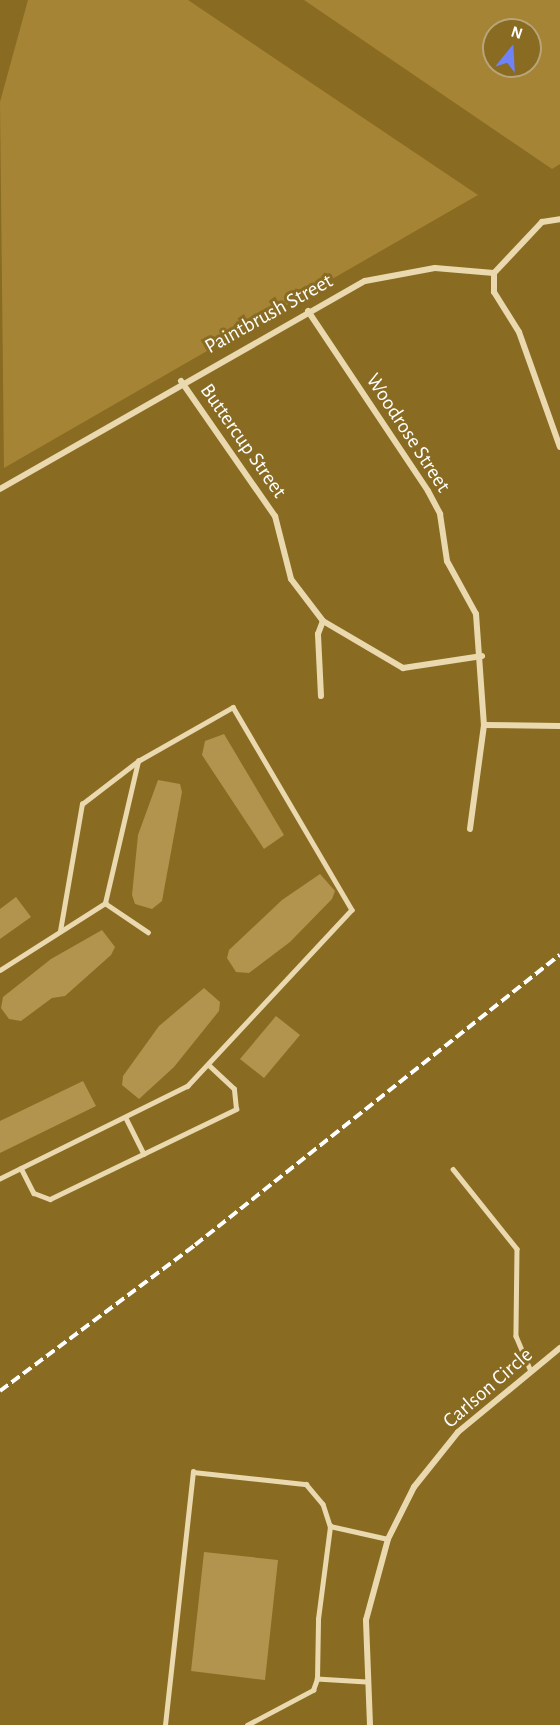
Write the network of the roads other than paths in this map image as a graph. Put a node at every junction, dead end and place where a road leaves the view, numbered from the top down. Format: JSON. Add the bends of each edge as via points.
{"nodes":[{"id":1,"x":560,"y":219,"type":"edge"},
{"id":2,"x":494,"y":273,"type":"junction"},
{"id":3,"x":308,"y":310,"type":"junction"},
{"id":4,"x":182,"y":381,"type":"junction"},
{"id":5,"x":560,"y":447,"type":"edge"},
{"id":6,"x":0,"y":489,"type":"edge"},
{"id":7,"x":323,"y":621,"type":"junction"},
{"id":8,"x":482,"y":656,"type":"junction"},
{"id":9,"x":321,"y":696,"type":"dead end"},
{"id":10,"x":483,"y":725,"type":"junction"},
{"id":11,"x":560,"y":726,"type":"edge"},
{"id":12,"x":138,"y":761,"type":"junction"},
{"id":13,"x":470,"y":828,"type":"dead end"},
{"id":14,"x":105,"y":903,"type":"junction"},
{"id":15,"x":60,"y":931,"type":"junction"},
{"id":16,"x":148,"y":932,"type":"dead end"},
{"id":17,"x":0,"y":970,"type":"edge"},
{"id":18,"x":208,"y":1065,"type":"junction"},
{"id":19,"x":126,"y":1118,"type":"junction"},
{"id":20,"x":144,"y":1154,"type":"junction"},
{"id":21,"x":21,"y":1168,"type":"junction"},
{"id":22,"x":453,"y":1169,"type":"dead end"},
{"id":23,"x":0,"y":1179,"type":"edge"},
{"id":24,"x":560,"y":1348,"type":"edge"},
{"id":25,"x":531,"y":1371,"type":"junction"},
{"id":26,"x":330,"y":1526,"type":"junction"},
{"id":27,"x":388,"y":1539,"type":"junction"},
{"id":28,"x":318,"y":1679,"type":"junction"},
{"id":29,"x":366,"y":1682,"type":"junction"},
{"id":30,"x":165,"y":1725,"type":"edge"},
{"id":31,"x":247,"y":1725,"type":"edge"},
{"id":32,"x":370,"y":1725,"type":"edge"}],
"edges":[{"from":1,"to":2,"type":"street","via":[[542,222]]},
{"from":2,"to":3,"type":"street","name":"Paintbrush Street","via":[[400,271],[365,281]]},
{"from":2,"to":5,"type":"street","via":[[494,292],[519,332]]},
{"from":3,"to":4,"type":"street","name":"Paintbrush Street"},
{"from":3,"to":8,"type":"street","name":"Woodrose Street","via":[[440,514],[447,561],[476,614]]},
{"from":4,"to":6,"type":"street","name":"Paintbrush Street"},
{"from":4,"to":7,"type":"street","name":"Buttercup Street","via":[[275,516],[291,579]]},
{"from":7,"to":8,"type":"street","name":"Buttercup Street","via":[[403,668]]},
{"from":7,"to":9,"type":"street","via":[[318,634]]},
{"from":8,"to":10,"type":"street","name":"Woodrose Street"},
{"from":10,"to":11,"type":"street"},
{"from":10,"to":13,"type":"street","name":"Woodrose Street"},
{"from":12,"to":14,"type":"lane"},
{"from":12,"to":15,"type":"lane","via":[[82,804]]},
{"from":12,"to":18,"type":"lane","via":[[233,706],[352,910]]},
{"from":14,"to":15,"type":"lane"},
{"from":14,"to":16,"type":"lane","via":[[112,913]]},
{"from":15,"to":17,"type":"lane"},
{"from":18,"to":19,"type":"lane","via":[[188,1086]]},
{"from":18,"to":20,"type":"lane","via":[[234,1089],[236,1109]]},
{"from":19,"to":20,"type":"lane"},
{"from":19,"to":21,"type":"lane"},
{"from":20,"to":21,"type":"lane","via":[[50,1199],[34,1193]]},
{"from":21,"to":23,"type":"lane"},
{"from":22,"to":25,"type":"lane","via":[[517,1249],[516,1336]]},
{"from":24,"to":25,"type":"street","name":"Carlson Circle"},
{"from":25,"to":27,"type":"street","name":"Carlson Circle","via":[[458,1432],[414,1487]]},
{"from":26,"to":27,"type":"lane"},
{"from":26,"to":28,"type":"lane","via":[[318,1619]]},
{"from":26,"to":30,"type":"lane","via":[[322,1504],[306,1484],[193,1472]]},
{"from":27,"to":29,"type":"street","name":"Carlson Circle","via":[[366,1620]]},
{"from":28,"to":29,"type":"lane"},
{"from":28,"to":31,"type":"lane","via":[[313,1690]]},
{"from":29,"to":32,"type":"street","name":"Carlson Circle"}]}
